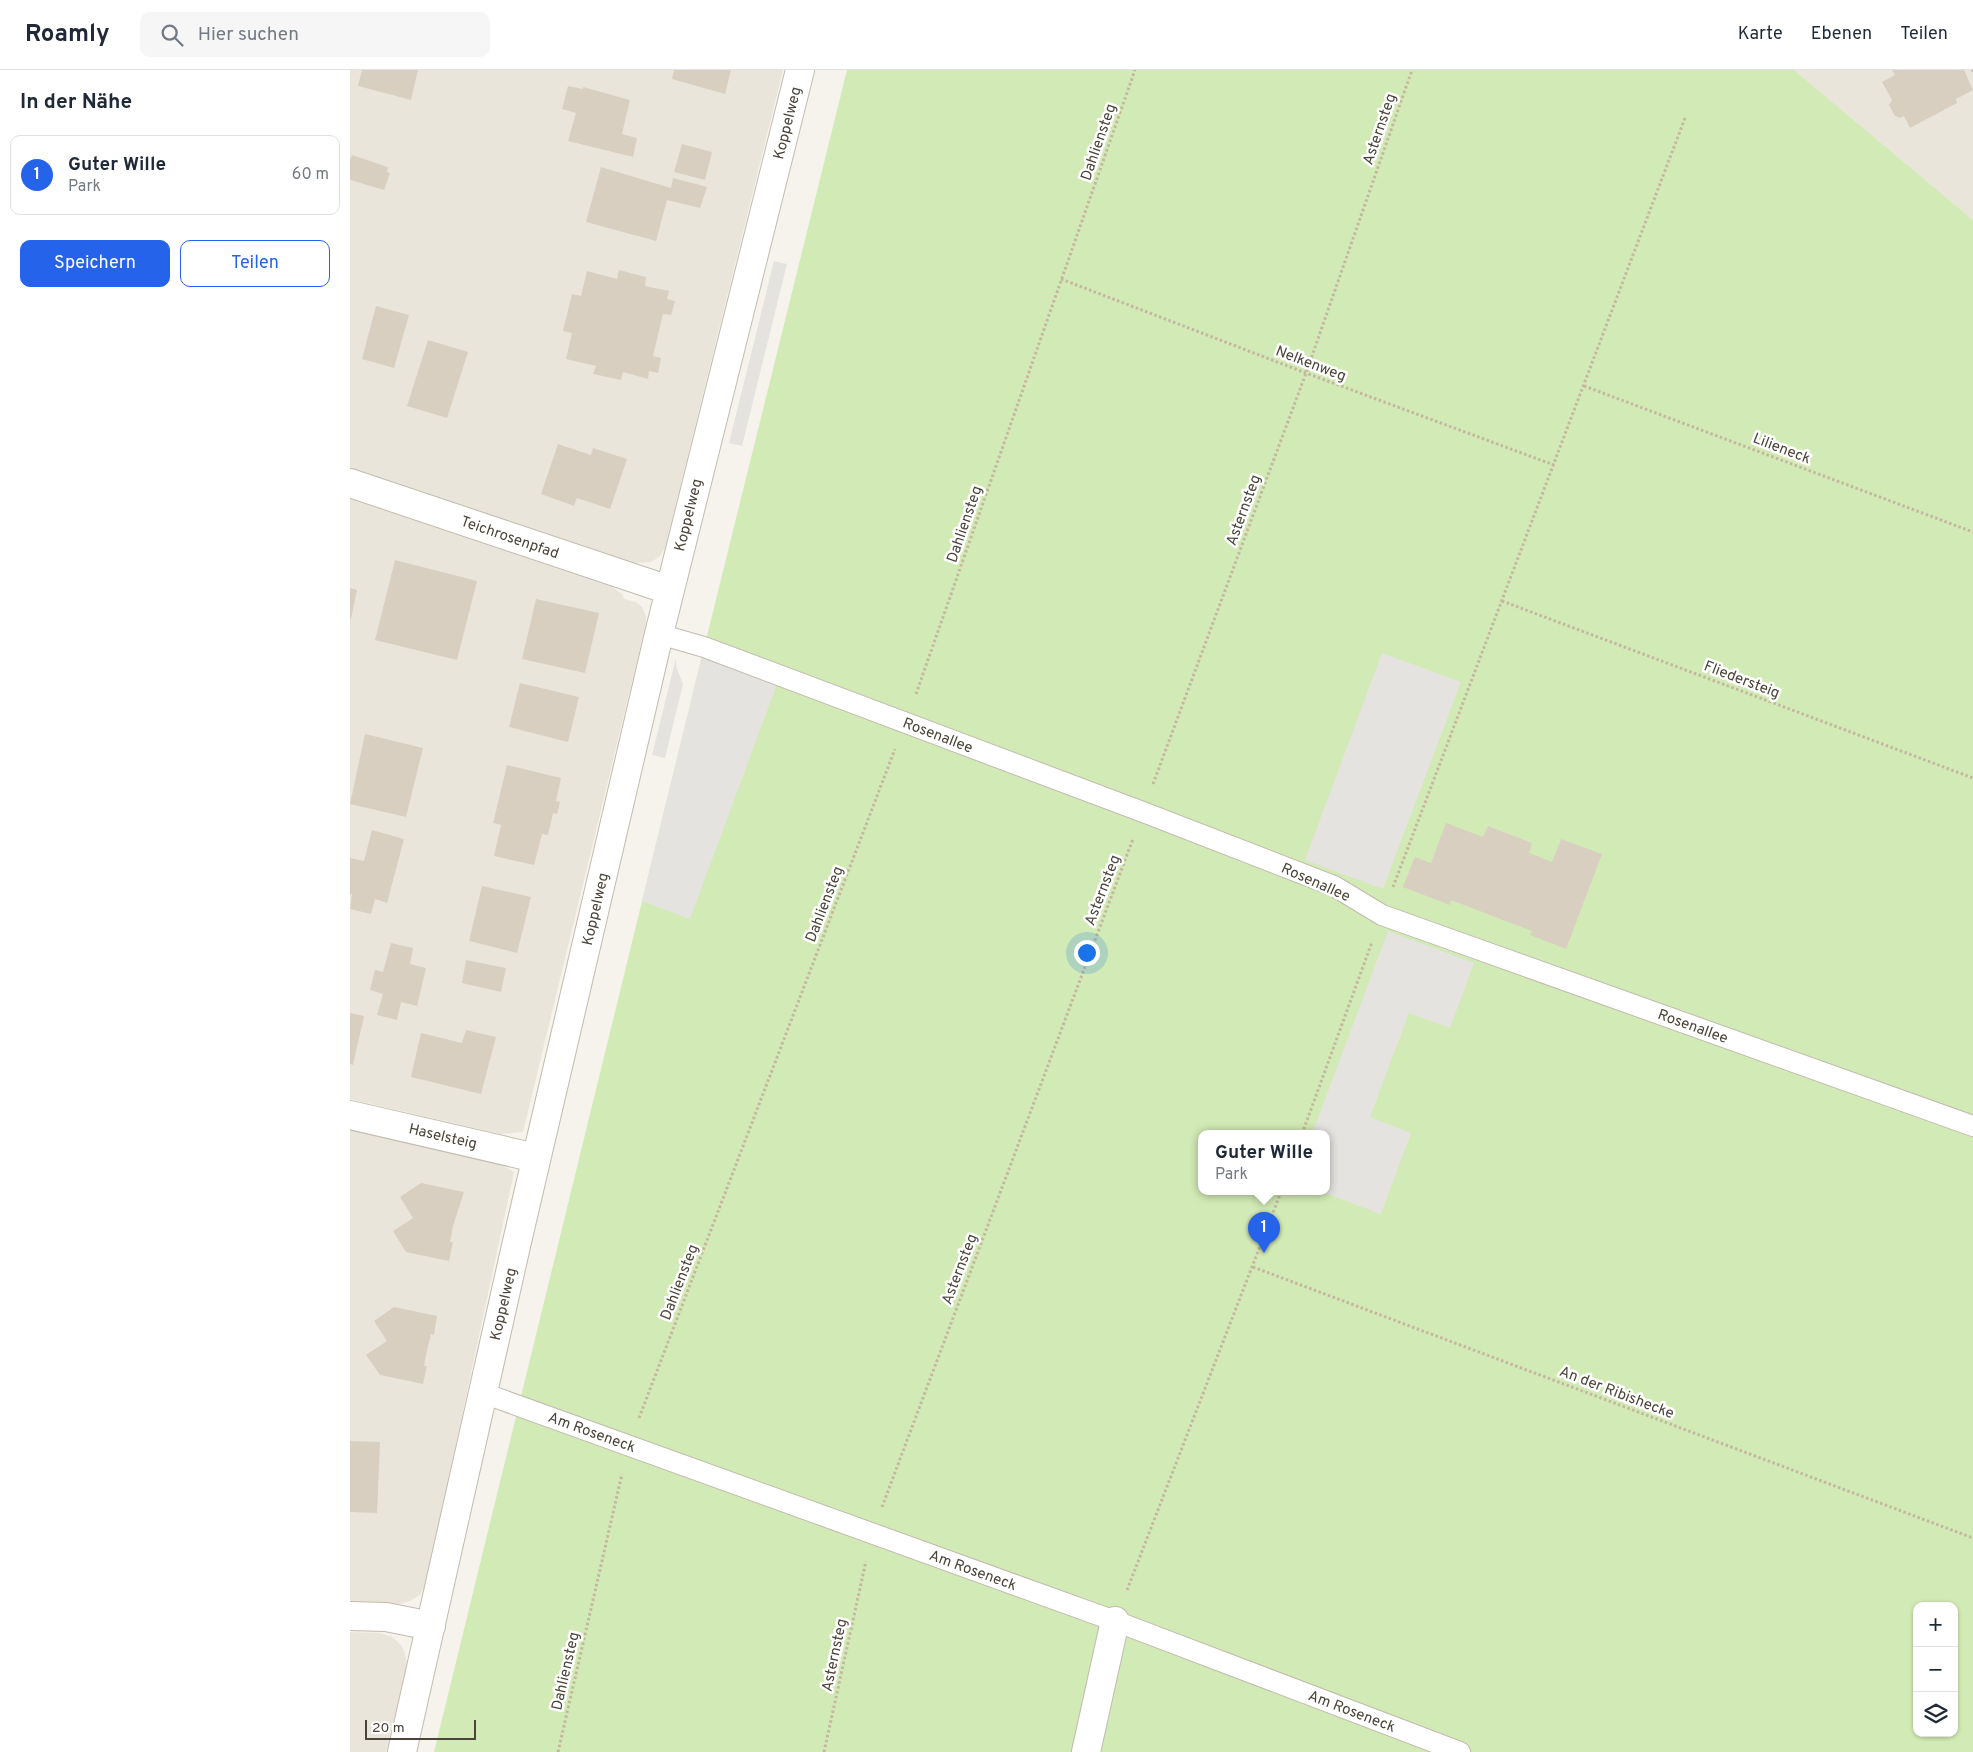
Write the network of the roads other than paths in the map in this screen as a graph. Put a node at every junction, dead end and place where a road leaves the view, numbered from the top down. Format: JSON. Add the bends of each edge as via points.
{"nodes":[{"id":1,"x":800,"y":70,"type":"edge"},
{"id":2,"x":350,"y":483,"type":"edge"},
{"id":3,"x":670,"y":590,"type":"junction"},
{"id":4,"x":659,"y":634,"type":"junction"},
{"id":5,"x":350,"y":1115,"type":"edge"},
{"id":6,"x":1973,"y":1126,"type":"edge"},
{"id":7,"x":536,"y":1158,"type":"junction"},
{"id":8,"x":483,"y":1393,"type":"junction"},
{"id":9,"x":350,"y":1616,"type":"edge"},
{"id":10,"x":1115,"y":1621,"type":"junction"},
{"id":11,"x":431,"y":1626,"type":"junction"},
{"id":12,"x":402,"y":1752,"type":"edge"},
{"id":13,"x":1086,"y":1752,"type":"edge"},
{"id":14,"x":1460,"y":1752,"type":"edge"}],
"edges":[{"from":1,"to":3,"type":"street","name":"Koppelweg"},
{"from":2,"to":3,"type":"street","name":"Teichrosenpfad"},
{"from":3,"to":4,"type":"street","name":"Koppelweg"},
{"from":4,"to":6,"type":"lane","name":"Rosenallee","via":[[704,647],[906,722],[1334,886],[1382,915]]},
{"from":4,"to":7,"type":"street","name":"Koppelweg"},
{"from":5,"to":7,"type":"street","name":"Haselsteig"},
{"from":7,"to":8,"type":"street","name":"Koppelweg"},
{"from":8,"to":10,"type":"lane","name":"Am Roseneck"},
{"from":8,"to":11,"type":"street","name":"Koppelweg"},
{"from":9,"to":11,"type":"street","via":[[386,1617]]},
{"from":10,"to":13,"type":"street"},
{"from":10,"to":14,"type":"lane","name":"Am Roseneck"},
{"from":11,"to":12,"type":"street","name":"Koppelweg"}]}
